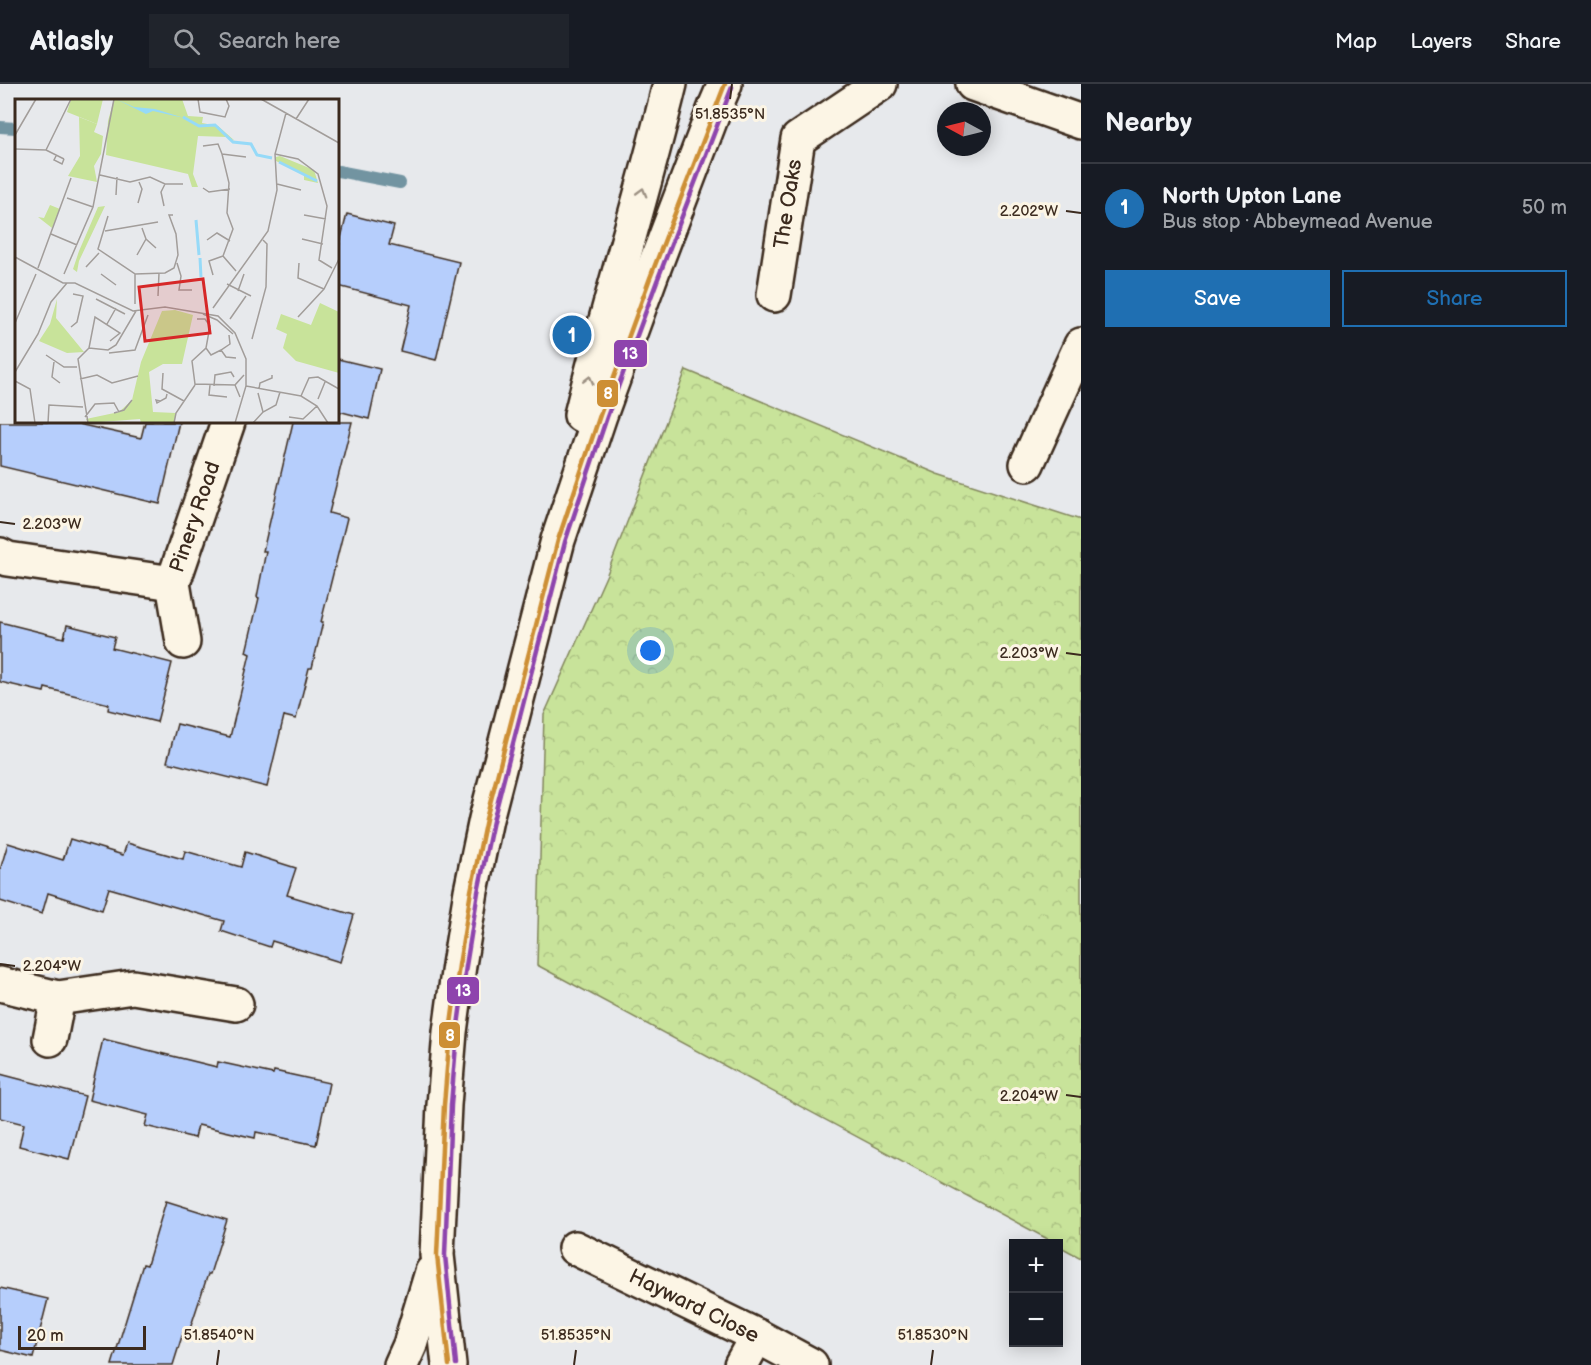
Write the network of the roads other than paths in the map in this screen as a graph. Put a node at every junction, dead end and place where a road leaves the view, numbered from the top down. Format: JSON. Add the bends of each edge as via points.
{"nodes":[{"id":1,"x":663,"y":84,"type":"edge"},
{"id":2,"x":670,"y":84,"type":"edge"},
{"id":3,"x":714,"y":84,"type":"edge"},
{"id":4,"x":725,"y":84,"type":"edge"},
{"id":5,"x":880,"y":84,"type":"edge"},
{"id":6,"x":973,"y":84,"type":"edge"},
{"id":7,"x":1081,"y":122,"type":"edge"},
{"id":8,"x":659,"y":128,"type":"junction"},
{"id":9,"x":703,"y":140,"type":"junction"},
{"id":10,"x":774,"y":296,"type":"dead end"},
{"id":11,"x":1081,"y":345,"type":"edge"},
{"id":12,"x":228,"y":423,"type":"edge"},
{"id":13,"x":1027,"y":464,"type":"dead end"},
{"id":14,"x":558,"y":540,"type":"junction"},
{"id":15,"x":0,"y":555,"type":"edge"},
{"id":16,"x":173,"y":583,"type":"junction"},
{"id":17,"x":183,"y":642,"type":"dead end"},
{"id":18,"x":0,"y":984,"type":"edge"},
{"id":19,"x":58,"y":998,"type":"junction"},
{"id":20,"x":236,"y":1004,"type":"dead end"},
{"id":21,"x":50,"y":1039,"type":"dead end"},
{"id":22,"x":575,"y":1248,"type":"dead end"},
{"id":23,"x":436,"y":1255,"type":"junction"},
{"id":24,"x":757,"y":1336,"type":"junction"},
{"id":25,"x":401,"y":1365,"type":"edge"},
{"id":26,"x":448,"y":1365,"type":"edge"},
{"id":27,"x":741,"y":1365,"type":"edge"},
{"id":28,"x":811,"y":1365,"type":"edge"}],
"edges":[{"from":1,"to":8,"type":"street"},
{"from":2,"to":8,"type":"street"},
{"from":3,"to":9,"type":"street"},
{"from":4,"to":9,"type":"street"},
{"from":5,"to":10,"type":"street","name":"The Oaks","via":[[798,139]]},
{"from":6,"to":7,"type":"street"},
{"from":14,"to":8,"type":"street","one_way":true,"via":[[584,401]]},
{"from":9,"to":14,"type":"street"},
{"from":11,"to":13,"type":"street"},
{"from":12,"to":16,"type":"street","name":"Pinery Road"},
{"from":14,"to":23,"type":"street","via":[[486,819],[470,902],[450,1032]]},
{"from":15,"to":16,"type":"street","name":"Pinery Road"},
{"from":16,"to":17,"type":"street"},
{"from":18,"to":19,"type":"street"},
{"from":19,"to":20,"type":"street","via":[[133,987]]},
{"from":19,"to":21,"type":"street"},
{"from":22,"to":24,"type":"street","name":"Hayward Close"},
{"from":23,"to":25,"type":"street"},
{"from":23,"to":26,"type":"street"},
{"from":24,"to":27,"type":"street"},
{"from":24,"to":28,"type":"street","name":"Hayward Close"}]}
